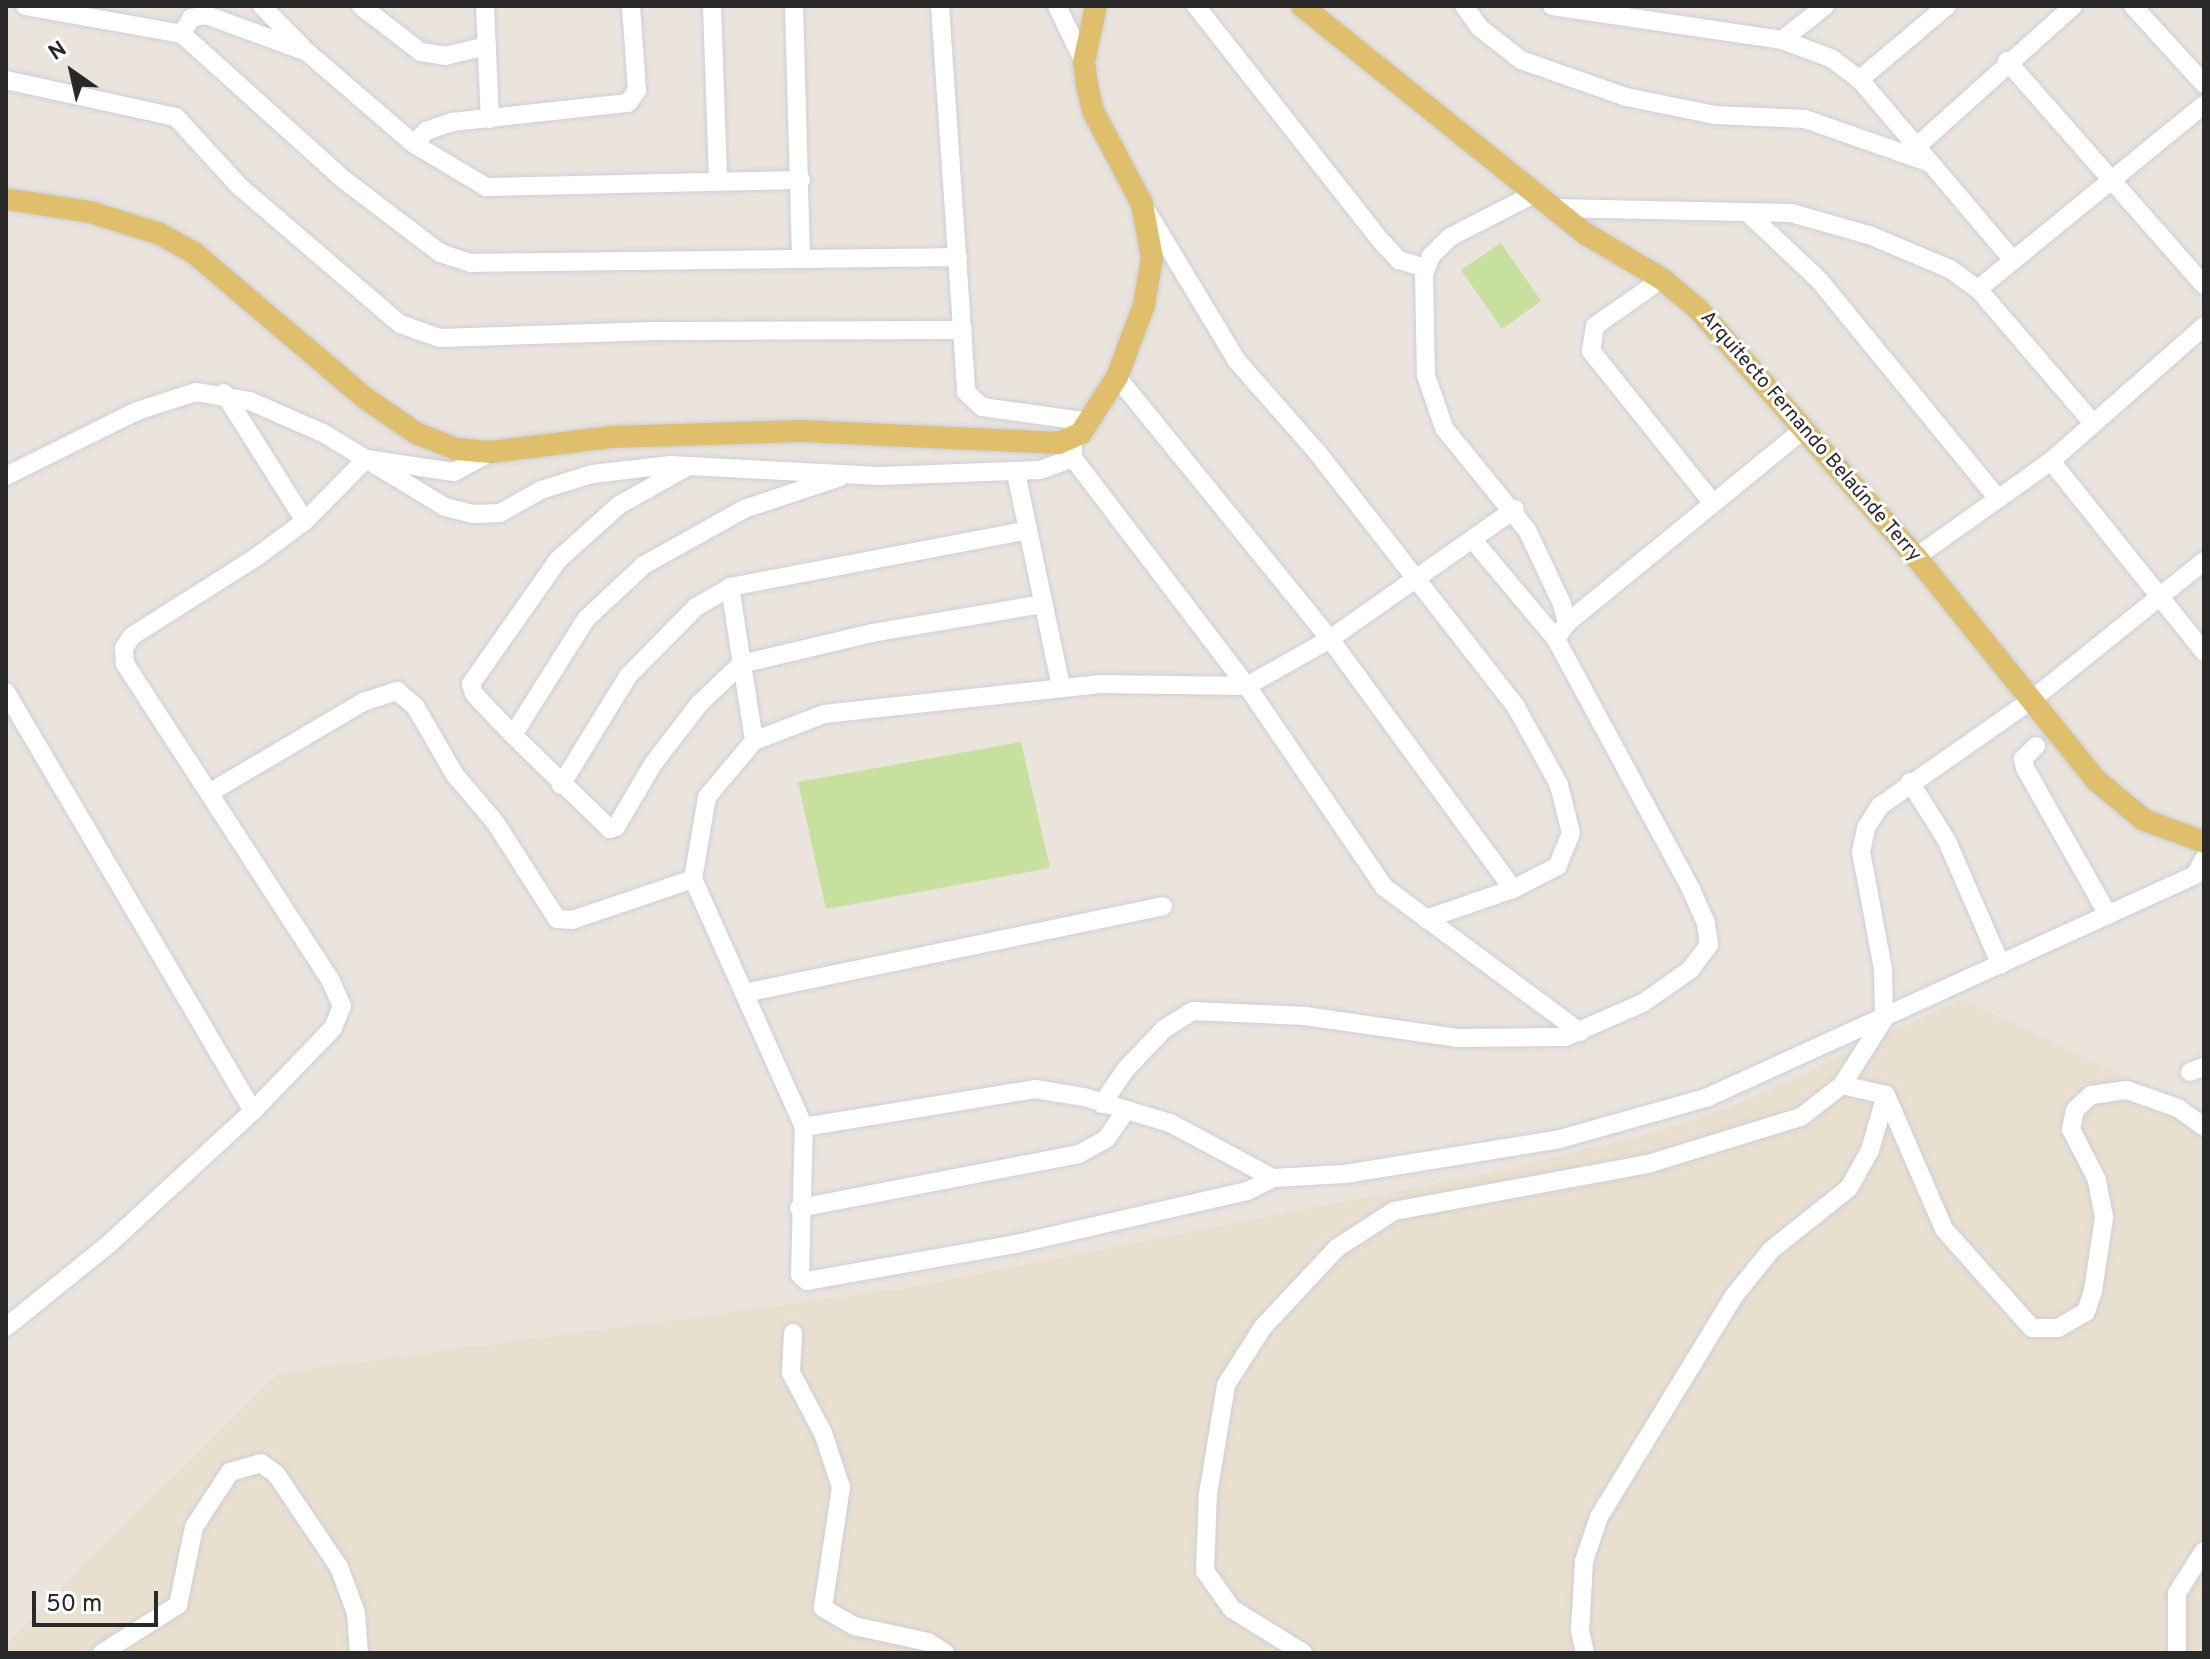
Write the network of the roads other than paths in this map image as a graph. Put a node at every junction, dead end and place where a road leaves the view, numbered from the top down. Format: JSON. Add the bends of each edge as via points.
{"nodes":[{"id":1,"x":25,"y":6,"type":"edge"},
{"id":2,"x":262,"y":6,"type":"edge"},
{"id":3,"x":361,"y":6,"type":"edge"},
{"id":4,"x":485,"y":6,"type":"edge"},
{"id":5,"x":631,"y":6,"type":"edge"},
{"id":6,"x":712,"y":6,"type":"edge"},
{"id":7,"x":794,"y":6,"type":"edge"},
{"id":8,"x":940,"y":6,"type":"edge"},
{"id":9,"x":1057,"y":6,"type":"edge"},
{"id":10,"x":1096,"y":6,"type":"edge"},
{"id":11,"x":1196,"y":6,"type":"edge"},
{"id":12,"x":1302,"y":6,"type":"edge"},
{"id":13,"x":1464,"y":6,"type":"edge"},
{"id":14,"x":1552,"y":6,"type":"edge"},
{"id":15,"x":1825,"y":6,"type":"edge"},
{"id":16,"x":1947,"y":6,"type":"edge"},
{"id":17,"x":2073,"y":6,"type":"edge"},
{"id":18,"x":2133,"y":6,"type":"edge"},
{"id":19,"x":182,"y":34,"type":"junction"},
{"id":20,"x":1782,"y":40,"type":"junction"},
{"id":21,"x":487,"y":46,"type":"junction"},
{"id":22,"x":307,"y":52,"type":"junction"},
{"id":23,"x":2007,"y":61,"type":"junction"},
{"id":24,"x":1084,"y":62,"type":"junction"},
{"id":25,"x":6,"y":80,"type":"edge"},
{"id":26,"x":1859,"y":80,"type":"junction"},
{"id":27,"x":2204,"y":84,"type":"edge"},
{"id":28,"x":2204,"y":105,"type":"edge"},
{"id":29,"x":490,"y":119,"type":"junction"},
{"id":30,"x":414,"y":144,"type":"junction"},
{"id":31,"x":1916,"y":147,"type":"junction"},
{"id":32,"x":1929,"y":162,"type":"junction"},
{"id":33,"x":801,"y":180,"type":"junction"},
{"id":34,"x":2111,"y":180,"type":"junction"},
{"id":35,"x":718,"y":181,"type":"junction"},
{"id":36,"x":1536,"y":193,"type":"junction"},
{"id":37,"x":6,"y":199,"type":"edge"},
{"id":38,"x":1142,"y":204,"type":"junction"},
{"id":39,"x":1554,"y":208,"type":"junction"},
{"id":40,"x":1749,"y":214,"type":"junction"},
{"id":41,"x":958,"y":257,"type":"junction"},
{"id":42,"x":801,"y":259,"type":"junction"},
{"id":43,"x":2013,"y":260,"type":"junction"},
{"id":44,"x":1425,"y":268,"type":"junction"},
{"id":45,"x":1662,"y":279,"type":"junction"},
{"id":46,"x":2204,"y":285,"type":"edge"},
{"id":47,"x":1978,"y":289,"type":"junction"},
{"id":48,"x":2204,"y":326,"type":"edge"},
{"id":49,"x":963,"y":330,"type":"junction"},
{"id":50,"x":1117,"y":377,"type":"junction"},
{"id":51,"x":224,"y":393,"type":"junction"},
{"id":52,"x":1090,"y":422,"type":"junction"},
{"id":53,"x":2093,"y":423,"type":"junction"},
{"id":54,"x":1804,"y":429,"type":"junction"},
{"id":55,"x":1073,"y":448,"type":"junction"},
{"id":56,"x":491,"y":452,"type":"junction"},
{"id":57,"x":366,"y":459,"type":"junction"},
{"id":58,"x":2051,"y":461,"type":"junction"},
{"id":59,"x":690,"y":466,"type":"junction"},
{"id":60,"x":1016,"y":473,"type":"junction"},
{"id":61,"x":850,"y":474,"type":"junction"},
{"id":62,"x":6,"y":476,"type":"edge"},
{"id":63,"x":1998,"y":499,"type":"junction"},
{"id":64,"x":1712,"y":502,"type":"junction"},
{"id":65,"x":1515,"y":509,"type":"junction"},
{"id":66,"x":305,"y":521,"type":"junction"},
{"id":67,"x":1028,"y":530,"type":"junction"},
{"id":68,"x":1473,"y":540,"type":"junction"},
{"id":69,"x":1916,"y":557,"type":"junction"},
{"id":70,"x":2199,"y":571,"type":"edge"},
{"id":71,"x":1418,"y":581,"type":"junction"},
{"id":72,"x":730,"y":587,"type":"junction"},
{"id":73,"x":2156,"y":598,"type":"junction"},
{"id":74,"x":1044,"y":604,"type":"junction"},
{"id":75,"x":1567,"y":623,"type":"junction"},
{"id":76,"x":1330,"y":639,"type":"junction"},
{"id":77,"x":1556,"y":639,"type":"junction"},
{"id":78,"x":2204,"y":652,"type":"edge"},
{"id":79,"x":741,"y":664,"type":"junction"},
{"id":80,"x":1247,"y":686,"type":"junction"},
{"id":81,"x":1061,"y":687,"type":"junction"},
{"id":82,"x":6,"y":692,"type":"edge"},
{"id":83,"x":2030,"y":701,"type":"junction"},
{"id":84,"x":513,"y":735,"type":"junction"},
{"id":85,"x":754,"y":741,"type":"junction"},
{"id":86,"x":2036,"y":746,"type":"dead end"},
{"id":87,"x":1910,"y":782,"type":"junction"},
{"id":88,"x":561,"y":785,"type":"junction"},
{"id":89,"x":209,"y":793,"type":"junction"},
{"id":90,"x":2204,"y":842,"type":"edge"},
{"id":91,"x":2201,"y":873,"type":"edge"},
{"id":92,"x":693,"y":879,"type":"junction"},
{"id":93,"x":1513,"y":889,"type":"junction"},
{"id":94,"x":1163,"y":906,"type":"dead end"},
{"id":95,"x":2108,"y":915,"type":"junction"},
{"id":96,"x":1426,"y":919,"type":"junction"},
{"id":97,"x":2001,"y":965,"type":"junction"},
{"id":98,"x":744,"y":993,"type":"junction"},
{"id":99,"x":1884,"y":1019,"type":"junction"},
{"id":100,"x":1580,"y":1032,"type":"junction"},
{"id":101,"x":1842,"y":1085,"type":"junction"},
{"id":102,"x":1886,"y":1095,"type":"junction"},
{"id":103,"x":1102,"y":1104,"type":"junction"},
{"id":104,"x":253,"y":1111,"type":"junction"},
{"id":105,"x":1124,"y":1113,"type":"junction"},
{"id":106,"x":804,"y":1127,"type":"junction"},
{"id":107,"x":2204,"y":1127,"type":"edge"},
{"id":108,"x":1273,"y":1178,"type":"junction"},
{"id":109,"x":799,"y":1208,"type":"junction"},
{"id":110,"x":6,"y":1327,"type":"edge"},
{"id":111,"x":793,"y":1333,"type":"dead end"},
{"id":112,"x":2204,"y":1551,"type":"edge"},
{"id":113,"x":102,"y":1653,"type":"edge"},
{"id":114,"x":359,"y":1653,"type":"edge"},
{"id":115,"x":945,"y":1653,"type":"edge"},
{"id":116,"x":1303,"y":1653,"type":"edge"},
{"id":117,"x":1585,"y":1653,"type":"edge"},
{"id":118,"x":2177,"y":1653,"type":"edge"}],
"edges":[{"from":1,"to":19,"type":"street"},
{"from":2,"to":22,"type":"street"},
{"from":3,"to":21,"type":"street","via":[[421,52],[445,56]]},
{"from":4,"to":21,"type":"street"},
{"from":5,"to":29,"type":"street","via":[[637,90],[628,103]]},
{"from":6,"to":35,"type":"street"},
{"from":7,"to":33,"type":"street"},
{"from":8,"to":41,"type":"street"},
{"from":9,"to":24,"type":"street"},
{"from":10,"to":24,"type":"main road"},
{"from":11,"to":44,"type":"street","via":[[1382,242],[1399,260]]},
{"from":12,"to":36,"type":"main road","name":"Arquitecto Fernando Belaúnde Terry"},
{"from":13,"to":32,"type":"street","via":[[1479,27],[1521,60],[1626,97],[1715,115],[1805,119]]},
{"from":14,"to":20,"type":"street"},
{"from":15,"to":20,"type":"street"},
{"from":16,"to":26,"type":"street"},
{"from":17,"to":23,"type":"street"},
{"from":18,"to":27,"type":"street"},
{"from":19,"to":22,"type":"street","via":[[191,18],[206,15]]},
{"from":19,"to":42,"type":"street","via":[[343,179],[440,253],[471,263]]},
{"from":20,"to":26,"type":"street","via":[[1831,58]]},
{"from":21,"to":29,"type":"street"},
{"from":22,"to":30,"type":"street"},
{"from":23,"to":31,"type":"street"},
{"from":23,"to":34,"type":"street"},
{"from":24,"to":38,"type":"main road","via":[[1093,111]]},
{"from":25,"to":49,"type":"street","via":[[176,117],[239,186],[400,324],[440,338]]},
{"from":26,"to":31,"type":"street"},
{"from":28,"to":34,"type":"street"},
{"from":29,"to":30,"type":"street","via":[[452,122],[426,131]]},
{"from":30,"to":35,"type":"street","via":[[486,187]]},
{"from":31,"to":32,"type":"street"},
{"from":32,"to":43,"type":"street"},
{"from":33,"to":35,"type":"street"},
{"from":33,"to":42,"type":"street"},
{"from":34,"to":43,"type":"street"},
{"from":34,"to":46,"type":"street"},
{"from":36,"to":39,"type":"main road","name":"Arquitecto Fernando Belaúnde Terry"},
{"from":36,"to":44,"type":"street","via":[[1450,237]]},
{"from":37,"to":56,"type":"main road","via":[[90,212],[160,234],[194,253],[365,398],[416,433],[456,449]]},
{"from":38,"to":50,"type":"main road","via":[[1150,235],[1150,280]]},
{"from":38,"to":71,"type":"street","via":[[1237,361]]},
{"from":39,"to":40,"type":"street"},
{"from":39,"to":45,"type":"main road","name":"Arquitecto Fernando Belaúnde Terry"},
{"from":40,"to":47,"type":"street","via":[[1828,220],[1950,269]]},
{"from":40,"to":63,"type":"street","via":[[1819,280]]},
{"from":41,"to":42,"type":"street"},
{"from":41,"to":49,"type":"street"},
{"from":43,"to":47,"type":"street"},
{"from":44,"to":65,"type":"street","via":[[1426,375],[1432,402],[1452,440]]},
{"from":45,"to":54,"type":"main road","name":"Arquitecto Fernando Belaúnde Terry","via":[[1735,347]]},
{"from":45,"to":64,"type":"street","via":[[1595,326],[1591,351]]},
{"from":47,"to":53,"type":"street"},
{"from":48,"to":53,"type":"street"},
{"from":49,"to":52,"type":"street","via":[[966,392],[972,402]]},
{"from":50,"to":52,"type":"main road"},
{"from":50,"to":76,"type":"street"},
{"from":51,"to":57,"type":"street","via":[[323,433]]},
{"from":51,"to":62,"type":"street","via":[[196,392],[137,411]]},
{"from":51,"to":66,"type":"street"},
{"from":52,"to":55,"type":"main road"},
{"from":53,"to":58,"type":"street"},
{"from":54,"to":64,"type":"street"},
{"from":54,"to":69,"type":"main road","name":"Arquitecto Fernando Belaúnde Terry"},
{"from":55,"to":56,"type":"main road","via":[[802,431],[541,443]]},
{"from":55,"to":60,"type":"street","via":[[1053,468]]},
{"from":55,"to":80,"type":"street"},
{"from":56,"to":57,"type":"street","via":[[454,472]]},
{"from":57,"to":59,"type":"street","via":[[445,507],[473,514],[500,513],[541,490],[592,474]]},
{"from":57,"to":66,"type":"street"},
{"from":58,"to":63,"type":"street"},
{"from":58,"to":73,"type":"street"},
{"from":59,"to":61,"type":"street"},
{"from":59,"to":84,"type":"street","via":[[619,505],[558,560],[471,684],[474,694]]},
{"from":60,"to":61,"type":"street"},
{"from":60,"to":67,"type":"street"},
{"from":61,"to":84,"type":"street","via":[[744,509],[644,565],[586,619]]},
{"from":63,"to":69,"type":"street"},
{"from":64,"to":75,"type":"street"},
{"from":65,"to":68,"type":"street"},
{"from":65,"to":75,"type":"street"},
{"from":66,"to":89,"type":"street","via":[[132,636],[124,648],[125,664]]},
{"from":67,"to":72,"type":"street"},
{"from":67,"to":74,"type":"street"},
{"from":68,"to":71,"type":"street"},
{"from":68,"to":77,"type":"street"},
{"from":69,"to":83,"type":"main road","name":"Arquitecto Fernando Belaúnde Terry"},
{"from":70,"to":73,"type":"street"},
{"from":71,"to":76,"type":"street"},
{"from":71,"to":93,"type":"street","via":[[1516,707],[1559,785],[1571,833],[1568,850],[1558,866]]},
{"from":72,"to":79,"type":"street"},
{"from":72,"to":88,"type":"street","via":[[696,607],[628,676]]},
{"from":73,"to":78,"type":"street"},
{"from":73,"to":83,"type":"street"},
{"from":74,"to":79,"type":"street","via":[[872,633]]},
{"from":74,"to":81,"type":"street"},
{"from":75,"to":77,"type":"street"},
{"from":76,"to":80,"type":"street"},
{"from":76,"to":93,"type":"street"},
{"from":77,"to":100,"type":"street","via":[[1691,889],[1709,945],[1665,989]]},
{"from":79,"to":85,"type":"street"},
{"from":79,"to":88,"type":"street","via":[[699,704],[653,764],[616,827],[610,829]]},
{"from":80,"to":81,"type":"street"},
{"from":80,"to":96,"type":"street","via":[[1358,856],[1384,887]]},
{"from":81,"to":85,"type":"street","via":[[824,714]]},
{"from":82,"to":104,"type":"street"},
{"from":83,"to":87,"type":"street"},
{"from":83,"to":90,"type":"main road","name":"Arquitecto Fernando Belaúnde Terry","via":[[2120,804],[2144,820]]},
{"from":84,"to":88,"type":"street"},
{"from":85,"to":92,"type":"street","via":[[707,797]]},
{"from":86,"to":95,"type":"street","via":[[2023,759],[2025,768]]},
{"from":87,"to":97,"type":"street","via":[[1947,841]]},
{"from":87,"to":99,"type":"street","via":[[1880,806],[1866,828],[1861,852],[1883,969]]},
{"from":89,"to":92,"type":"street","via":[[363,702],[397,691],[415,706],[455,775],[495,822],[557,919],[572,920]]},
{"from":89,"to":104,"type":"street","via":[[342,1006],[333,1028]]},
{"from":91,"to":95,"type":"street"},
{"from":92,"to":98,"type":"street"},
{"from":93,"to":96,"type":"street"},
{"from":94,"to":98,"type":"street"},
{"from":95,"to":97,"type":"street"},
{"from":96,"to":100,"type":"street"},
{"from":97,"to":99,"type":"street"},
{"from":98,"to":106,"type":"street"},
{"from":99,"to":101,"type":"street"},
{"from":99,"to":108,"type":"street","via":[[1706,1098],[1560,1139],[1345,1174]]},
{"from":100,"to":103,"type":"street","via":[[1457,1038],[1305,1016],[1193,1011],[1164,1029]]},
{"from":101,"to":102,"type":"street"},
{"from":101,"to":116,"type":"street","via":[[1801,1117],[1705,1148],[1648,1164],[1394,1211],[1337,1248],[1263,1327],[1226,1385],[1208,1494],[1205,1571],[1232,1609]]},
{"from":102,"to":107,"type":"street","via":[[1944,1229],[1993,1278],[2032,1328],[2058,1328],[2086,1312],[2093,1291],[2104,1217],[2097,1180],[2071,1129],[2075,1110],[2091,1095],[2127,1090],[2178,1108]]},
{"from":102,"to":117,"type":"street","via":[[1870,1150],[1849,1188],[1771,1250],[1734,1296],[1599,1517],[1584,1561],[1580,1631]]},
{"from":103,"to":105,"type":"street"},
{"from":103,"to":106,"type":"street","via":[[1035,1089]]},
{"from":104,"to":110,"type":"street","via":[[110,1243]]},
{"from":105,"to":108,"type":"street","via":[[1170,1123]]},
{"from":105,"to":109,"type":"street","via":[[1106,1139],[1079,1154]]},
{"from":106,"to":109,"type":"street"},
{"from":108,"to":109,"type":"street","via":[[1247,1191],[1200,1202],[819,1282],[800,1275]]},
{"from":111,"to":115,"type":"street","via":[[791,1373],[823,1433],[841,1487],[823,1608],[854,1626],[928,1642]]},
{"from":112,"to":118,"type":"street","via":[[2177,1593]]},
{"from":113,"to":114,"type":"street","via":[[178,1605],[194,1527],[230,1472],[261,1463],[276,1474],[339,1567],[356,1613]]}]}
